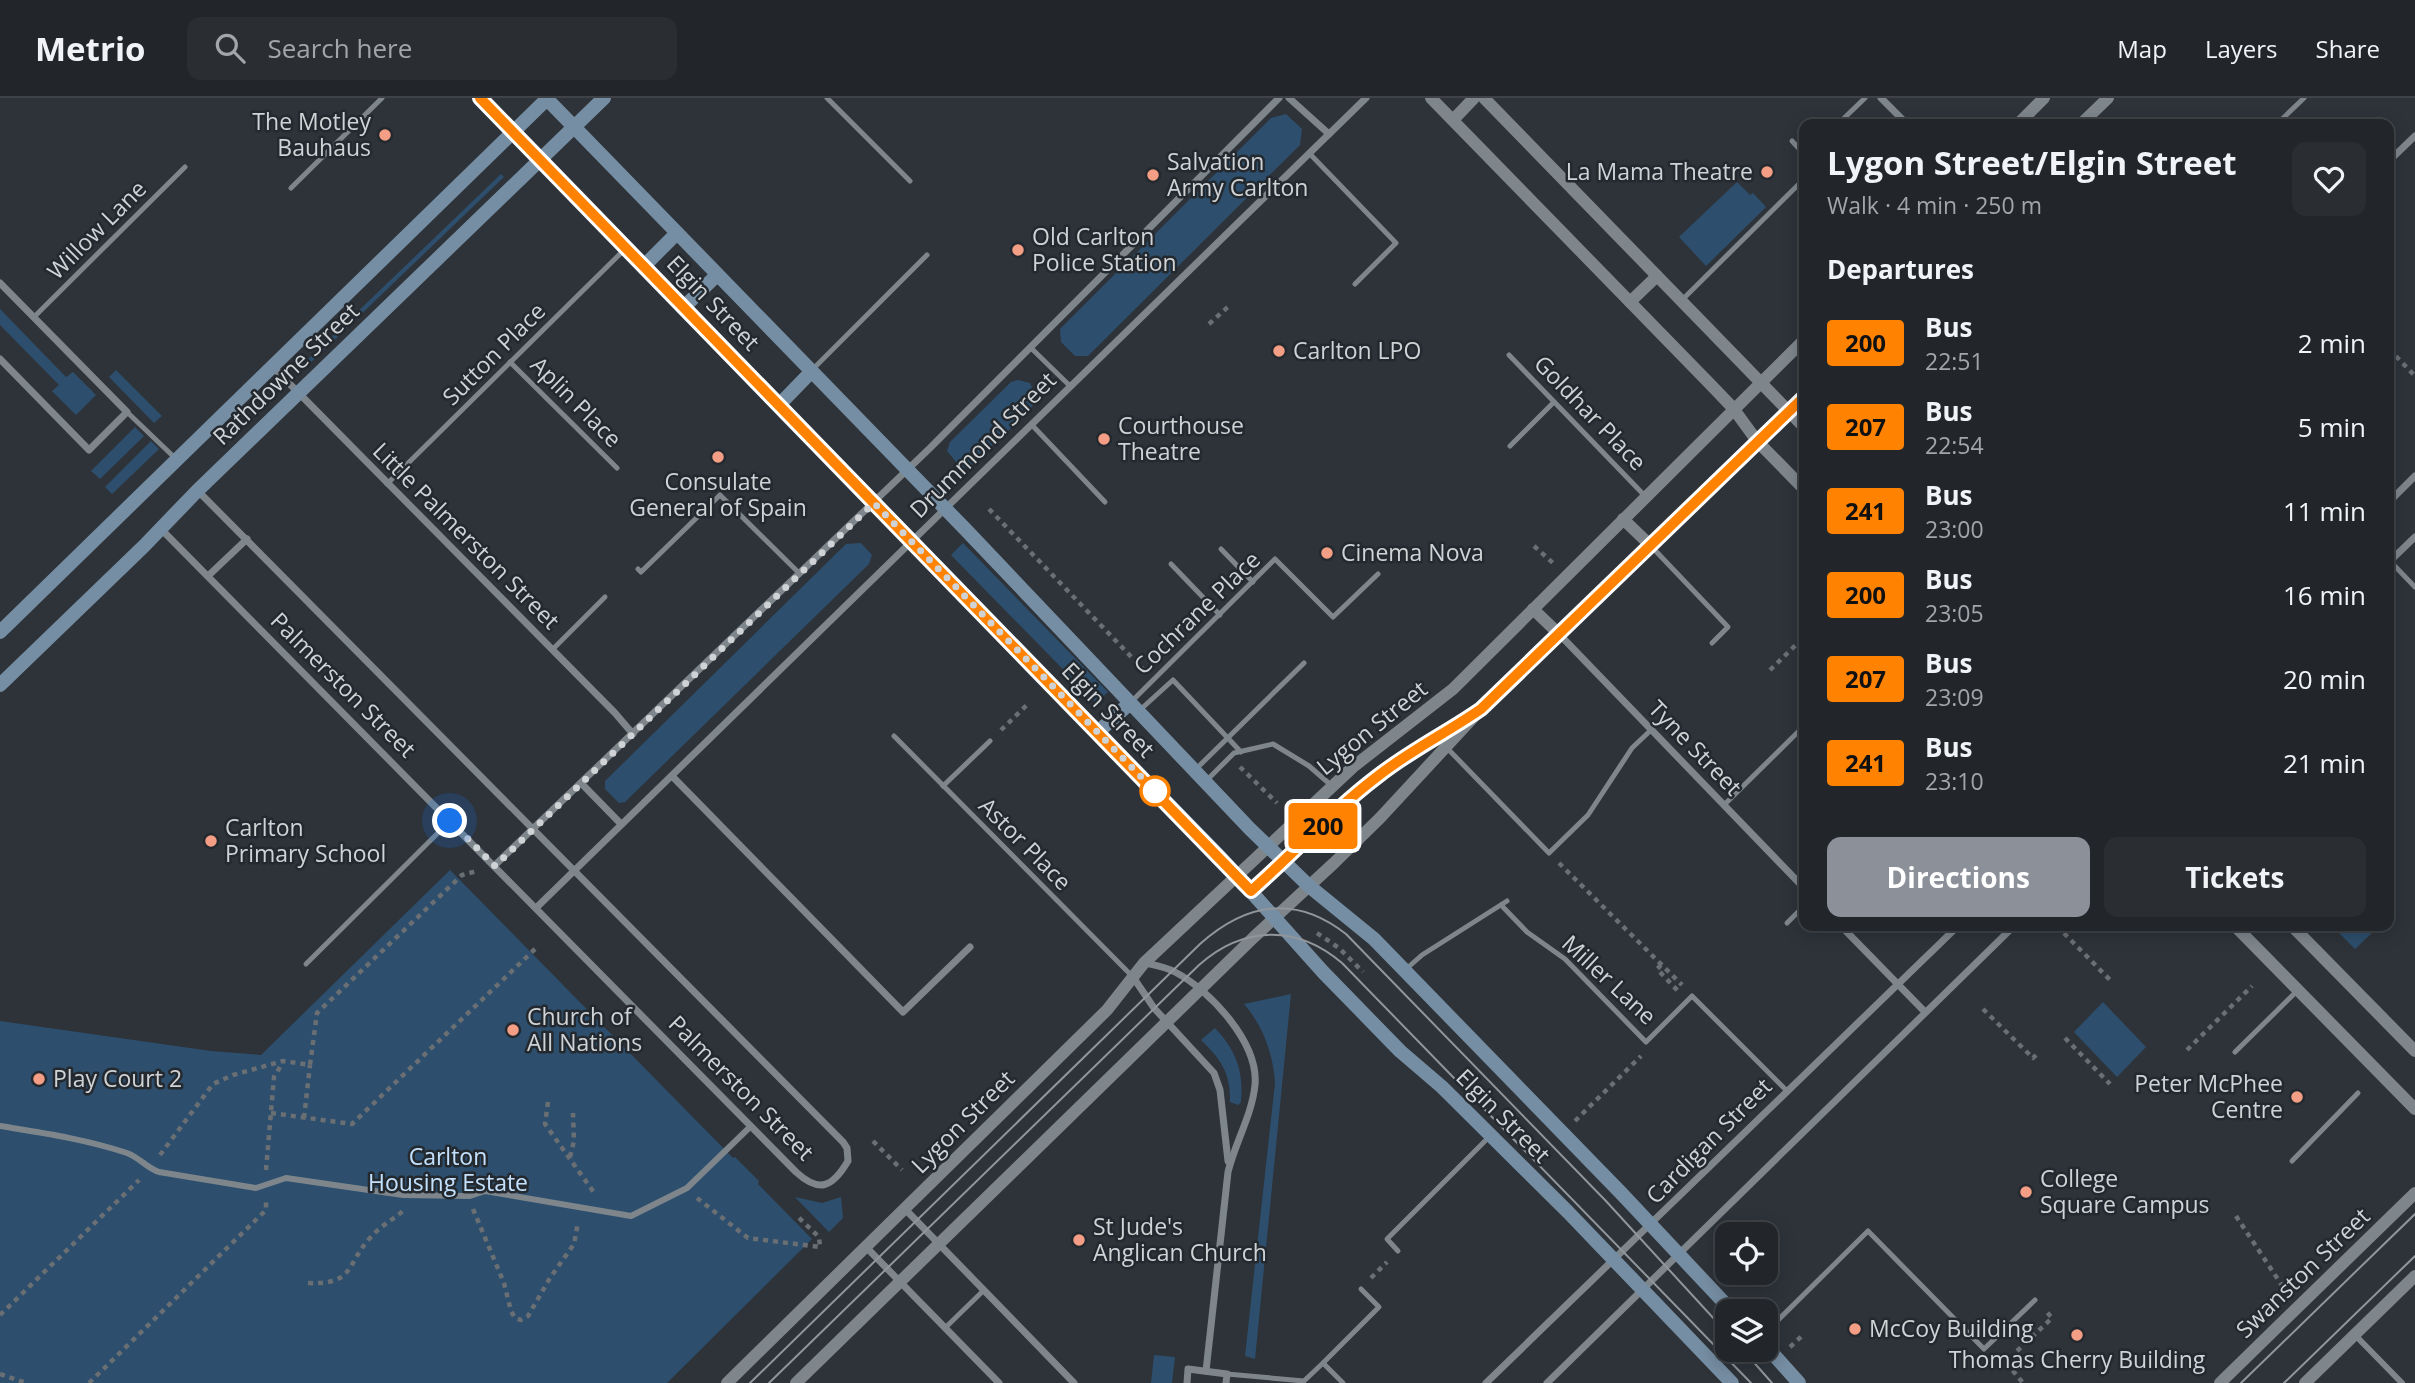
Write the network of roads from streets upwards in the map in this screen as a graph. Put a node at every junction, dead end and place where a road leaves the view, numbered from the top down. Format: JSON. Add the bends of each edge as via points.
{"nodes":[{"id":1,"x":480,"y":98,"type":"edge"},
{"id":2,"x":547,"y":98,"type":"edge"},
{"id":3,"x":604,"y":98,"type":"edge"},
{"id":4,"x":1279,"y":98,"type":"edge"},
{"id":5,"x":1289,"y":98,"type":"edge"},
{"id":6,"x":1366,"y":98,"type":"edge"},
{"id":7,"x":1431,"y":98,"type":"edge"},
{"id":8,"x":1474,"y":98,"type":"edge"},
{"id":9,"x":1484,"y":98,"type":"edge"},
{"id":10,"x":1881,"y":98,"type":"edge"},
{"id":11,"x":2045,"y":98,"type":"edge"},
{"id":12,"x":2108,"y":98,"type":"edge"},
{"id":13,"x":1902,"y":119,"type":"edge"},
{"id":14,"x":2023,"y":119,"type":"edge"},
{"id":15,"x":2086,"y":119,"type":"edge"},
{"id":16,"x":1452,"y":120,"type":"junction"},
{"id":17,"x":575,"y":127,"type":"junction"},
{"id":18,"x":513,"y":131,"type":"junction"},
{"id":19,"x":1329,"y":134,"type":"junction"},
{"id":20,"x":2415,"y":136,"type":"edge"},
{"id":21,"x":2394,"y":156,"type":"edge"},
{"id":22,"x":541,"y":160,"type":"junction"},
{"id":23,"x":677,"y":233,"type":"junction"},
{"id":24,"x":644,"y":265,"type":"junction"},
{"id":25,"x":717,"y":275,"type":"junction"},
{"id":26,"x":1657,"y":276,"type":"junction"},
{"id":27,"x":0,"y":283,"type":"edge"},
{"id":28,"x":1630,"y":302,"type":"junction"},
{"id":29,"x":684,"y":307,"type":"junction"},
{"id":30,"x":1799,"y":345,"type":"edge"},
{"id":31,"x":0,"y":359,"type":"edge"},
{"id":32,"x":272,"y":366,"type":"junction"},
{"id":33,"x":811,"y":372,"type":"junction"},
{"id":34,"x":1760,"y":383,"type":"junction"},
{"id":35,"x":299,"y":393,"type":"junction"},
{"id":36,"x":1799,"y":402,"type":"edge"},
{"id":37,"x":779,"y":404,"type":"junction"},
{"id":38,"x":1733,"y":408,"type":"junction"},
{"id":39,"x":1789,"y":411,"type":"junction"},
{"id":40,"x":1799,"y":422,"type":"edge"},
{"id":41,"x":1757,"y":441,"type":"junction"},
{"id":42,"x":907,"y":470,"type":"junction"},
{"id":43,"x":2415,"y":476,"type":"edge"},
{"id":44,"x":1799,"y":484,"type":"edge"},
{"id":45,"x":197,"y":491,"type":"junction"},
{"id":46,"x":2394,"y":497,"type":"edge"},
{"id":47,"x":874,"y":503,"type":"junction"},
{"id":48,"x":946,"y":509,"type":"junction"},
{"id":49,"x":1623,"y":519,"type":"junction"},
{"id":50,"x":160,"y":528,"type":"junction"},
{"id":51,"x":2415,"y":537,"type":"edge"},
{"id":52,"x":247,"y":540,"type":"junction"},
{"id":53,"x":913,"y":542,"type":"junction"},
{"id":54,"x":1650,"y":545,"type":"junction"},
{"id":55,"x":2394,"y":556,"type":"edge"},
{"id":56,"x":208,"y":576,"type":"junction"},
{"id":57,"x":1533,"y":609,"type":"junction"},
{"id":58,"x":0,"y":632,"type":"edge"},
{"id":59,"x":1559,"y":634,"type":"junction"},
{"id":60,"x":0,"y":685,"type":"edge"},
{"id":61,"x":1134,"y":707,"type":"junction"},
{"id":62,"x":1098,"y":732,"type":"junction"},
{"id":63,"x":633,"y":734,"type":"junction"},
{"id":64,"x":672,"y":776,"type":"junction"},
{"id":65,"x":581,"y":783,"type":"junction"},
{"id":66,"x":621,"y":824,"type":"junction"},
{"id":67,"x":534,"y":830,"type":"junction"},
{"id":68,"x":1268,"y":847,"type":"junction"},
{"id":69,"x":495,"y":866,"type":"junction"},
{"id":70,"x":573,"y":870,"type":"junction"},
{"id":71,"x":1237,"y":875,"type":"junction"},
{"id":72,"x":1799,"y":883,"type":"edge"},
{"id":73,"x":1309,"y":886,"type":"junction"},
{"id":74,"x":536,"y":908,"type":"junction"},
{"id":75,"x":1275,"y":918,"type":"junction"},
{"id":76,"x":1845,"y":931,"type":"edge"},
{"id":77,"x":1953,"y":931,"type":"edge"},
{"id":78,"x":2009,"y":931,"type":"edge"},
{"id":79,"x":2240,"y":931,"type":"edge"},
{"id":80,"x":2297,"y":931,"type":"edge"},
{"id":81,"x":970,"y":947,"type":"dead end"},
{"id":82,"x":1144,"y":962,"type":"junction"},
{"id":83,"x":1132,"y":976,"type":"junction"},
{"id":84,"x":1898,"y":985,"type":"junction"},
{"id":85,"x":1200,"y":989,"type":"junction"},
{"id":86,"x":1924,"y":1012,"type":"junction"},
{"id":87,"x":1167,"y":1021,"type":"junction"},
{"id":88,"x":2415,"y":1051,"type":"edge"},
{"id":89,"x":2415,"y":1109,"type":"edge"},
{"id":90,"x":0,"y":1126,"type":"edge"},
{"id":91,"x":751,"y":1126,"type":"junction"},
{"id":92,"x":1228,"y":1172,"type":"junction"},
{"id":93,"x":2415,"y":1193,"type":"edge"},
{"id":94,"x":905,"y":1209,"type":"junction"},
{"id":95,"x":1652,"y":1225,"type":"junction"},
{"id":96,"x":938,"y":1244,"type":"junction"},
{"id":97,"x":866,"y":1247,"type":"junction"},
{"id":98,"x":1679,"y":1253,"type":"junction"},
{"id":99,"x":1614,"y":1260,"type":"junction"},
{"id":100,"x":2415,"y":1276,"type":"edge"},
{"id":101,"x":899,"y":1282,"type":"junction"},
{"id":102,"x":1643,"y":1290,"type":"junction"},
{"id":103,"x":1721,"y":1299,"type":"edge"},
{"id":104,"x":2355,"y":1335,"type":"junction"},
{"id":105,"x":1778,"y":1359,"type":"edge"},
{"id":106,"x":1206,"y":1371,"type":"junction"},
{"id":107,"x":727,"y":1383,"type":"edge"},
{"id":108,"x":796,"y":1383,"type":"edge"},
{"id":109,"x":999,"y":1383,"type":"edge"},
{"id":110,"x":1074,"y":1383,"type":"edge"},
{"id":111,"x":1187,"y":1383,"type":"edge"},
{"id":112,"x":1226,"y":1383,"type":"edge"},
{"id":113,"x":1486,"y":1383,"type":"edge"},
{"id":114,"x":1547,"y":1383,"type":"edge"},
{"id":115,"x":1732,"y":1383,"type":"edge"},
{"id":116,"x":1799,"y":1383,"type":"edge"},
{"id":117,"x":2220,"y":1383,"type":"edge"},
{"id":118,"x":2305,"y":1383,"type":"edge"},
{"id":119,"x":2402,"y":1383,"type":"edge"}],
"edges":[{"from":1,"to":18,"type":"main road","name":"Elgin Street"},
{"from":2,"to":17,"type":"main road","name":"Elgin Street"},
{"from":2,"to":18,"type":"main road","name":"Rathdowne Street"},
{"from":3,"to":17,"type":"main road","name":"Rathdowne Street"},
{"from":4,"to":42,"type":"street","name":"Drummond Street"},
{"from":5,"to":19,"type":"street"},
{"from":6,"to":19,"type":"street","name":"Drummond Street"},
{"from":7,"to":16,"type":"street"},
{"from":8,"to":16,"type":"street"},
{"from":9,"to":26,"type":"street"},
{"from":10,"to":13,"type":"street"},
{"from":11,"to":14,"type":"street"},
{"from":12,"to":15,"type":"street"},
{"from":16,"to":28,"type":"street"},
{"from":17,"to":22,"type":"main road","name":"Rathdowne Street"},
{"from":17,"to":23,"type":"main road","name":"Elgin Street"},
{"from":18,"to":22,"type":"main road","name":"Elgin Street"},
{"from":18,"to":32,"type":"main road","name":"Rathdowne Street"},
{"from":19,"to":48,"type":"street","name":"Drummond Street"},
{"from":20,"to":21,"type":"street"},
{"from":22,"to":24,"type":"main road","name":"Elgin Street"},
{"from":22,"to":35,"type":"main road","name":"Rathdowne Street"},
{"from":23,"to":24,"type":"main road"},
{"from":23,"to":25,"type":"main road","name":"Elgin Street"},
{"from":24,"to":29,"type":"main road","name":"Elgin Street"},
{"from":25,"to":29,"type":"main road"},
{"from":25,"to":33,"type":"main road","name":"Elgin Street"},
{"from":26,"to":28,"type":"street"},
{"from":26,"to":34,"type":"street"},
{"from":27,"to":31,"type":"street","via":[[127,412],[89,450]]},
{"from":28,"to":38,"type":"street"},
{"from":29,"to":37,"type":"main road","name":"Elgin Street"},
{"from":30,"to":34,"type":"street","name":"Lygon Street"},
{"from":32,"to":35,"type":"street","name":"Little Palmerston Street"},
{"from":32,"to":58,"type":"main road","name":"Rathdowne Street"},
{"from":33,"to":37,"type":"main road"},
{"from":33,"to":42,"type":"main road","name":"Elgin Street"},
{"from":34,"to":38,"type":"street","name":"Lygon Street"},
{"from":34,"to":39,"type":"street"},
{"from":35,"to":45,"type":"main road","name":"Rathdowne Street"},
{"from":35,"to":63,"type":"street","name":"Little Palmerston Street"},
{"from":36,"to":39,"type":"street"},
{"from":37,"to":47,"type":"main road","name":"Elgin Street"},
{"from":38,"to":41,"type":"street"},
{"from":38,"to":49,"type":"street","name":"Lygon Street"},
{"from":39,"to":40,"type":"street"},
{"from":39,"to":41,"type":"street"},
{"from":41,"to":44,"type":"street"},
{"from":41,"to":54,"type":"street"},
{"from":42,"to":47,"type":"street","name":"Drummond Street"},
{"from":42,"to":48,"type":"main road","name":"Elgin Street"},
{"from":43,"to":46,"type":"street"},
{"from":45,"to":50,"type":"main road","name":"Rathdowne Street"},
{"from":45,"to":52,"type":"street","name":"Palmerston Street"},
{"from":47,"to":53,"type":"main road","name":"Elgin Street"},
{"from":47,"to":63,"type":"street","name":"Drummond Street"},
{"from":48,"to":53,"type":"street","name":"Drummond Street"},
{"from":48,"to":61,"type":"main road","name":"Elgin Street"},
{"from":49,"to":54,"type":"street"},
{"from":49,"to":57,"type":"street","name":"Lygon Street"},
{"from":50,"to":56,"type":"street","name":"Palmerston Street"},
{"from":50,"to":60,"type":"main road","name":"Rathdowne Street"},
{"from":51,"to":55,"type":"street"},
{"from":52,"to":56,"type":"street"},
{"from":52,"to":67,"type":"street","name":"Palmerston Street"},
{"from":53,"to":62,"type":"main road","name":"Elgin Street"},
{"from":53,"to":64,"type":"street","name":"Drummond Street"},
{"from":54,"to":59,"type":"street"},
{"from":56,"to":69,"type":"street","name":"Palmerston Street"},
{"from":57,"to":59,"type":"street"},
{"from":57,"to":68,"type":"street","name":"Lygon Street","via":[[1453,689],[1374,749]]},
{"from":59,"to":72,"type":"street","name":"Tyne Street"},
{"from":59,"to":73,"type":"street"},
{"from":61,"to":62,"type":"main road"},
{"from":61,"to":68,"type":"main road","name":"Elgin Street"},
{"from":62,"to":71,"type":"main road","name":"Elgin Street"},
{"from":63,"to":65,"type":"street","name":"Drummond Street"},
{"from":64,"to":66,"type":"street","name":"Drummond Street"},
{"from":64,"to":81,"type":"street","via":[[903,1012]]},
{"from":65,"to":66,"type":"street"},
{"from":65,"to":67,"type":"street","name":"Drummond Street"},
{"from":66,"to":70,"type":"street","name":"Drummond Street"},
{"from":67,"to":69,"type":"street","name":"Drummond Street"},
{"from":67,"to":70,"type":"street","name":"Palmerston Street"},
{"from":68,"to":71,"type":"street","name":"Lygon Street"},
{"from":68,"to":73,"type":"main road","name":"Elgin Street"},
{"from":69,"to":74,"type":"street","name":"Palmerston Street"},
{"from":70,"to":74,"type":"street","name":"Drummond Street"},
{"from":70,"to":91,"type":"street","name":"Palmerston Street","via":[[843,1142],[848,1161],[828,1182],[811,1185]]},
{"from":71,"to":75,"type":"main road","name":"Elgin Street"},
{"from":71,"to":82,"type":"street","name":"Lygon Street"},
{"from":73,"to":75,"type":"street"},
{"from":73,"to":95,"type":"main road","name":"Elgin Street","via":[[1405,970]]},
{"from":74,"to":91,"type":"street","name":"Palmerston Street"},
{"from":75,"to":85,"type":"street"},
{"from":75,"to":99,"type":"main road","name":"Elgin Street","via":[[1400,1051],[1443,1087]]},
{"from":76,"to":84,"type":"street"},
{"from":77,"to":84,"type":"street","name":"Cardigan Street"},
{"from":78,"to":86,"type":"street"},
{"from":79,"to":89,"type":"street"},
{"from":80,"to":88,"type":"street"},
{"from":82,"to":83,"type":"street","name":"Lygon Street"},
{"from":82,"to":85,"type":"street","via":[[1173,971]]},
{"from":83,"to":87,"type":"street"},
{"from":83,"to":94,"type":"street","name":"Lygon Street","via":[[1107,1010]]},
{"from":84,"to":86,"type":"street"},
{"from":84,"to":95,"type":"street","name":"Cardigan Street"},
{"from":85,"to":87,"type":"street"},
{"from":85,"to":92,"type":"street","via":[[1243,1041],[1255,1072],[1251,1104]]},
{"from":86,"to":98,"type":"street"},
{"from":87,"to":92,"type":"street","via":[[1216,1078]]},
{"from":87,"to":96,"type":"street"},
{"from":90,"to":91,"type":"street","via":[[87,1141],[130,1154],[159,1172],[256,1188],[286,1178],[411,1195],[468,1196],[485,1191],[631,1216],[687,1188]]},
{"from":92,"to":106,"type":"street"},
{"from":93,"to":117,"type":"street","name":"Swanston Street"},
{"from":94,"to":96,"type":"street"},
{"from":94,"to":97,"type":"street","name":"Lygon Street"},
{"from":95,"to":98,"type":"main road","name":"Elgin Street"},
{"from":95,"to":99,"type":"street","name":"Cardigan Street"},
{"from":96,"to":101,"type":"street"},
{"from":96,"to":110,"type":"street"},
{"from":97,"to":101,"type":"street"},
{"from":97,"to":107,"type":"street","name":"Lygon Street"},
{"from":98,"to":102,"type":"street"},
{"from":98,"to":103,"type":"main road","name":"Elgin Street"},
{"from":99,"to":102,"type":"main road","name":"Elgin Street"},
{"from":99,"to":113,"type":"street","name":"Cardigan Street"},
{"from":100,"to":104,"type":"street"},
{"from":101,"to":108,"type":"street"},
{"from":101,"to":109,"type":"street"},
{"from":102,"to":114,"type":"street"},
{"from":102,"to":115,"type":"main road","name":"Elgin Street"},
{"from":104,"to":118,"type":"street"},
{"from":104,"to":119,"type":"street"},
{"from":105,"to":116,"type":"main road"},
{"from":106,"to":111,"type":"street","via":[[1188,1369]]},
{"from":106,"to":112,"type":"street","via":[[1227,1374]]}]}
